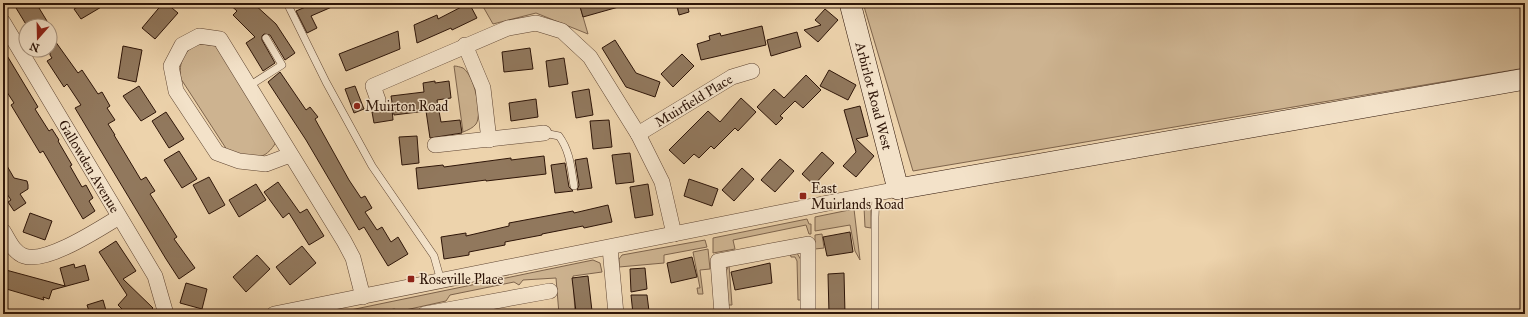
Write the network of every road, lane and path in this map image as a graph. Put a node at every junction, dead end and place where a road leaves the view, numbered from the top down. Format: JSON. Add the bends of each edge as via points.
{"nodes":[{"id":1,"x":287,"y":3,"type":"edge"},
{"id":2,"x":850,"y":3,"type":"edge"},
{"id":3,"x":3,"y":22,"type":"edge"},
{"id":4,"x":266,"y":38,"type":"dead end"},
{"id":5,"x":465,"y":45,"type":"junction"},
{"id":6,"x":752,"y":71,"type":"dead end"},
{"id":7,"x":1525,"y":79,"type":"edge"},
{"id":8,"x":248,"y":86,"type":"junction"},
{"id":9,"x":378,"y":100,"type":"dead end"},
{"id":10,"x":544,"y":133,"type":"joint"},
{"id":11,"x":638,"y":134,"type":"junction"},
{"id":12,"x":489,"y":140,"type":"junction"},
{"id":13,"x":435,"y":145,"type":"dead end"},
{"id":14,"x":290,"y":155,"type":"junction"},
{"id":15,"x":574,"y":186,"type":"dead end"},
{"id":16,"x":898,"y":189,"type":"junction"},
{"id":17,"x":876,"y":194,"type":"junction"},
{"id":18,"x":118,"y":217,"type":"junction"},
{"id":19,"x":3,"y":231,"type":"edge"},
{"id":20,"x":674,"y":234,"type":"junction"},
{"id":21,"x":610,"y":248,"type":"junction"},
{"id":22,"x":441,"y":281,"type":"junction"},
{"id":23,"x":550,"y":291,"type":"dead end"},
{"id":24,"x":363,"y":297,"type":"junction"},
{"id":25,"x":295,"y":312,"type":"edge"},
{"id":26,"x":166,"y":314,"type":"edge"},
{"id":27,"x":274,"y":314,"type":"edge"},
{"id":28,"x":428,"y":314,"type":"edge"},
{"id":29,"x":616,"y":314,"type":"edge"},
{"id":30,"x":722,"y":314,"type":"edge"},
{"id":31,"x":808,"y":314,"type":"edge"},
{"id":32,"x":875,"y":314,"type":"edge"}],
"edges":[{"from":1,"to":22,"type":"lane","via":[[372,166],[434,256]]},
{"from":2,"to":16,"type":"main road","name":"Arbirlot Road West"},
{"from":3,"to":18,"type":"street","name":"Gallowden Avenue"},
{"from":4,"to":8,"type":"lane","via":[[282,65]]},
{"from":5,"to":9,"type":"street","via":[[373,86]]},
{"from":5,"to":11,"type":"street","via":[[508,28],[536,22],[562,31],[590,57]]},
{"from":5,"to":12,"type":"street","via":[[483,88]]},
{"from":6,"to":11,"type":"street","name":"Muirfield Place","via":[[732,77]]},
{"from":7,"to":16,"type":"main road"},
{"from":8,"to":14,"type":"street"},
{"from":8,"to":14,"type":"street","via":[[220,39],[199,36],[182,45],[171,66],[176,91],[217,153],[239,161],[266,164]]},
{"from":10,"to":12,"type":"street"},
{"from":10,"to":15,"type":"lane","via":[[559,136],[565,145]]},
{"from":11,"to":20,"type":"street","via":[[662,182]]},
{"from":12,"to":13,"type":"street"},
{"from":14,"to":24,"type":"street","via":[[353,258]]},
{"from":16,"to":17,"type":"street"},
{"from":17,"to":20,"type":"street"},
{"from":17,"to":32,"type":"lane"},
{"from":18,"to":19,"type":"street","via":[[98,230],[40,257],[25,256],[14,250]]},
{"from":18,"to":26,"type":"street","name":"Gallowden Avenue","via":[[155,276]]},
{"from":20,"to":21,"type":"street"},
{"from":21,"to":22,"type":"street"},
{"from":21,"to":29,"type":"street"},
{"from":22,"to":24,"type":"street"},
{"from":23,"to":28,"type":"street"},
{"from":24,"to":25,"type":"street"},
{"from":25,"to":27,"type":"street"},
{"from":30,"to":31,"type":"street","via":[[718,261],[808,244]]}]}
